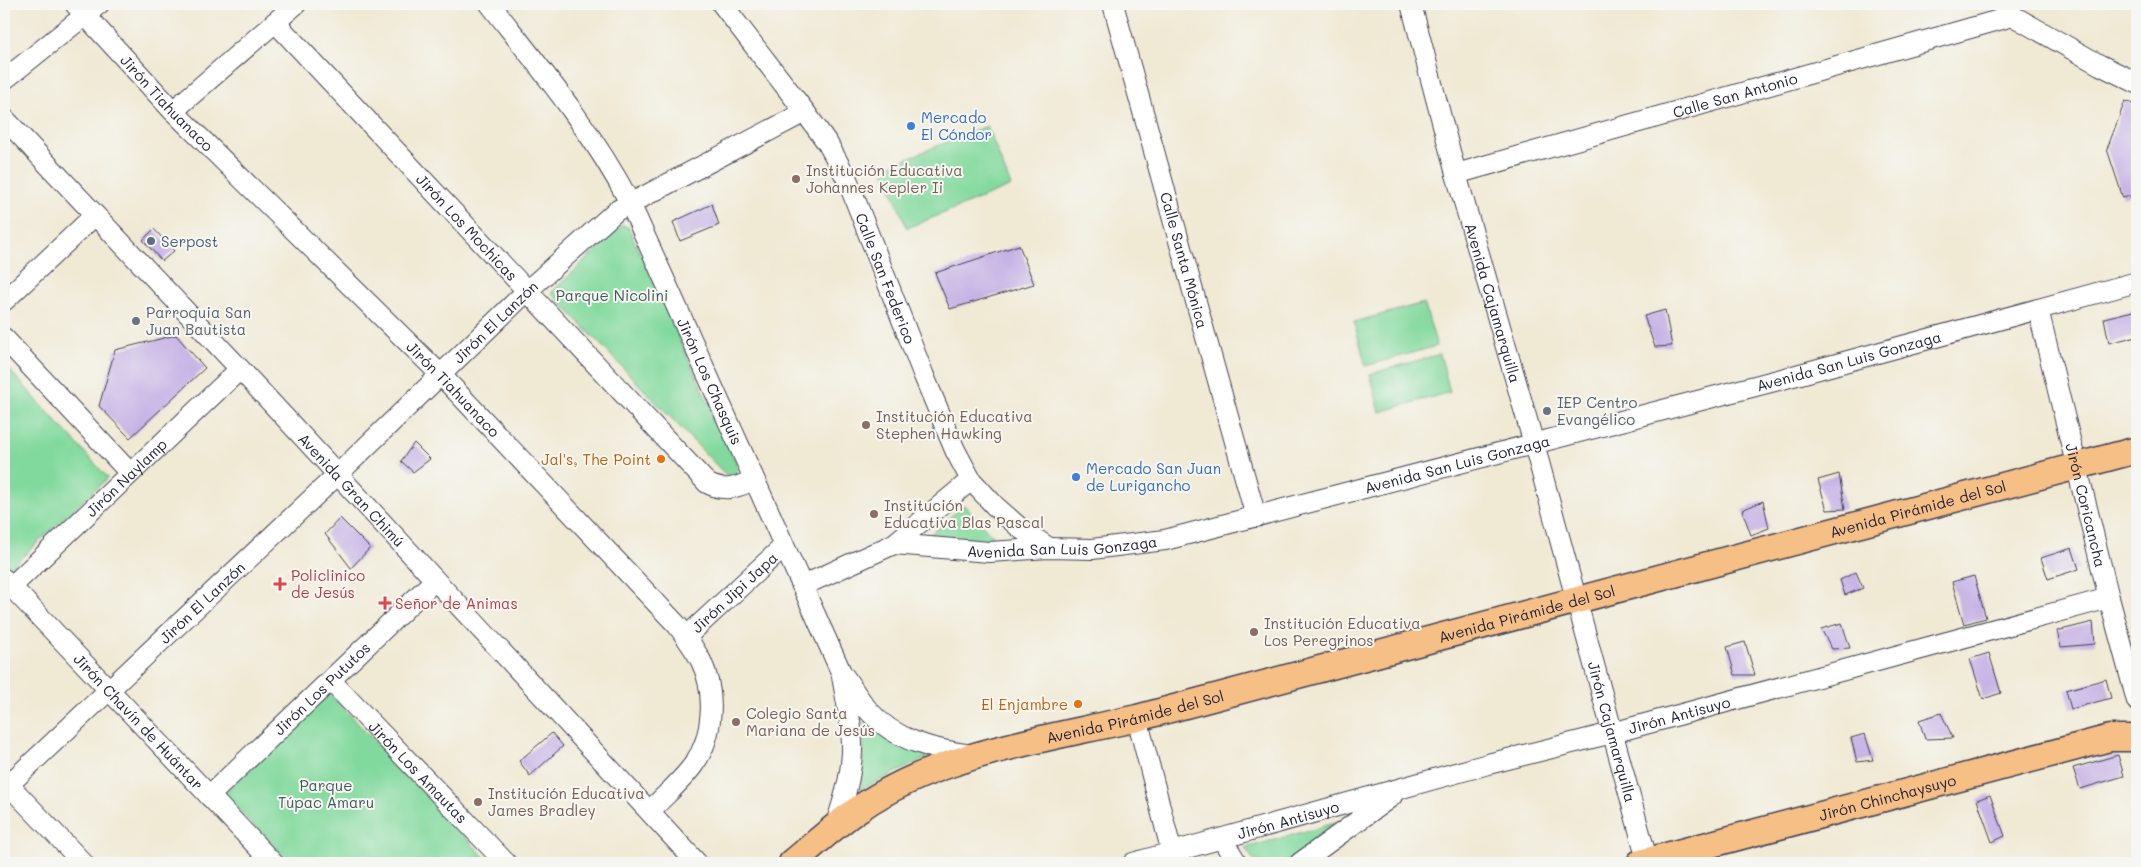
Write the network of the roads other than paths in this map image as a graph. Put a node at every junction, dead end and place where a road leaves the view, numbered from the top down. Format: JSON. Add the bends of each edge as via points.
{"nodes":[{"id":1,"x":296,"y":4,"type":"edge"},
{"id":2,"x":490,"y":4,"type":"edge"},
{"id":3,"x":722,"y":4,"type":"edge"},
{"id":4,"x":1113,"y":4,"type":"edge"},
{"id":5,"x":1411,"y":4,"type":"edge"},
{"id":6,"x":86,"y":8,"type":"edge"},
{"id":7,"x":2007,"y":10,"type":"edge"},
{"id":8,"x":275,"y":22,"type":"junction"},
{"id":9,"x":4,"y":80,"type":"edge"},
{"id":10,"x":2137,"y":83,"type":"edge"},
{"id":11,"x":173,"y":111,"type":"junction"},
{"id":12,"x":804,"y":112,"type":"junction"},
{"id":13,"x":4,"y":118,"type":"edge"},
{"id":14,"x":1456,"y":174,"type":"junction"},
{"id":15,"x":630,"y":203,"type":"junction"},
{"id":16,"x":94,"y":216,"type":"junction"},
{"id":17,"x":2137,"y":282,"type":"edge"},
{"id":18,"x":527,"y":291,"type":"junction"},
{"id":19,"x":4,"y":301,"type":"edge"},
{"id":20,"x":2038,"y":309,"type":"junction"},
{"id":21,"x":4,"y":338,"type":"edge"},
{"id":22,"x":240,"y":369,"type":"junction"},
{"id":23,"x":440,"y":374,"type":"junction"},
{"id":24,"x":1534,"y":444,"type":"junction"},
{"id":25,"x":2137,"y":450,"type":"edge"},
{"id":26,"x":2077,"y":466,"type":"junction"},
{"id":27,"x":130,"y":473,"type":"junction"},
{"id":28,"x":337,"y":475,"type":"junction"},
{"id":29,"x":754,"y":480,"type":"junction"},
{"id":30,"x":971,"y":480,"type":"junction"},
{"id":31,"x":1256,"y":517,"type":"junction"},
{"id":32,"x":894,"y":544,"type":"junction"},
{"id":33,"x":784,"y":546,"type":"junction"},
{"id":34,"x":1049,"y":548,"type":"junction"},
{"id":35,"x":434,"y":580,"type":"junction"},
{"id":36,"x":7,"y":583,"type":"edge"},
{"id":37,"x":802,"y":586,"type":"junction"},
{"id":38,"x":2109,"y":598,"type":"junction"},
{"id":39,"x":1576,"y":601,"type":"junction"},
{"id":40,"x":686,"y":637,"type":"junction"},
{"id":41,"x":841,"y":672,"type":"junction"},
{"id":42,"x":331,"y":681,"type":"junction"},
{"id":43,"x":110,"y":691,"type":"junction"},
{"id":44,"x":2137,"y":701,"type":"edge"},
{"id":45,"x":1137,"y":718,"type":"junction"},
{"id":46,"x":1612,"y":733,"type":"junction"},
{"id":47,"x":2137,"y":738,"type":"edge"},
{"id":48,"x":975,"y":755,"type":"junction"},
{"id":49,"x":5,"y":785,"type":"edge"},
{"id":50,"x":1402,"y":789,"type":"junction"},
{"id":51,"x":209,"y":796,"type":"junction"},
{"id":52,"x":650,"y":811,"type":"junction"},
{"id":53,"x":835,"y":827,"type":"junction"},
{"id":54,"x":1222,"y":839,"type":"junction"},
{"id":55,"x":1172,"y":854,"type":"junction"},
{"id":56,"x":83,"y":863,"type":"edge"},
{"id":57,"x":273,"y":863,"type":"edge"},
{"id":58,"x":506,"y":863,"type":"edge"},
{"id":59,"x":697,"y":863,"type":"edge"},
{"id":60,"x":792,"y":863,"type":"edge"},
{"id":61,"x":1133,"y":863,"type":"edge"},
{"id":62,"x":1237,"y":863,"type":"edge"},
{"id":63,"x":1300,"y":863,"type":"edge"},
{"id":64,"x":1645,"y":863,"type":"edge"}],
"edges":[{"from":1,"to":8,"type":"street"},
{"from":2,"to":15,"type":"street","name":"Jirón Los Chasquis","via":[[586,128]]},
{"from":3,"to":12,"type":"street","name":"Calle San Federico"},
{"from":4,"to":31,"type":"street","name":"Calle Santa Mónica"},
{"from":5,"to":14,"type":"street","name":"Avenida Cajamarquilla"},
{"from":6,"to":9,"type":"street"},
{"from":6,"to":11,"type":"street","name":"Jirón Tiahuanaco"},
{"from":7,"to":10,"type":"street"},
{"from":7,"to":14,"type":"street","name":"Calle San Antonio"},
{"from":8,"to":11,"type":"street"},
{"from":8,"to":18,"type":"street","name":"Jirón Los Mochicas"},
{"from":11,"to":23,"type":"street","name":"Jirón Tiahuanaco"},
{"from":12,"to":15,"type":"street","name":"Jirón El Lanzón"},
{"from":12,"to":30,"type":"street","name":"Calle San Federico","via":[[828,144],[847,179],[954,450]]},
{"from":13,"to":16,"type":"street","name":"Avenida Gran Chimú"},
{"from":14,"to":24,"type":"street","name":"Avenida Cajamarquilla"},
{"from":15,"to":18,"type":"street","name":"Jirón El Lanzón","via":[[616,211]]},
{"from":15,"to":29,"type":"street","name":"Jirón Los Chasquis"},
{"from":16,"to":19,"type":"street"},
{"from":16,"to":22,"type":"street","name":"Avenida Gran Chimú"},
{"from":17,"to":20,"type":"street","name":"Avenida San Luis Gonzaga"},
{"from":18,"to":23,"type":"street","name":"Jirón El Lanzón"},
{"from":18,"to":29,"type":"street","name":"Jirón Los Mochicas","via":[[707,483],[720,489],[730,489]]},
{"from":20,"to":24,"type":"street","name":"Avenida San Luis Gonzaga"},
{"from":20,"to":26,"type":"street","name":"Jirón Coricancha"},
{"from":21,"to":27,"type":"street"},
{"from":22,"to":27,"type":"street","name":"Jirón Naylamp"},
{"from":22,"to":28,"type":"street","name":"Avenida Gran Chimú"},
{"from":23,"to":28,"type":"street","name":"Jirón El Lanzón"},
{"from":23,"to":40,"type":"street","name":"Jirón Tiahuanaco"},
{"from":24,"to":31,"type":"street","name":"Avenida San Luis Gonzaga"},
{"from":24,"to":39,"type":"street","name":"Avenida Cajamarquilla"},
{"from":25,"to":26,"type":"main road","name":"Avenida Pirámide del Sol"},
{"from":26,"to":38,"type":"street","name":"Jirón Coricancha"},
{"from":26,"to":39,"type":"main road","name":"Avenida Pirámide del Sol"},
{"from":27,"to":36,"type":"street","name":"Jirón Naylamp"},
{"from":28,"to":35,"type":"street","name":"Avenida Gran Chimú"},
{"from":28,"to":43,"type":"street","name":"Jirón El Lanzón"},
{"from":29,"to":33,"type":"street","name":"Jirón Los Chasquis"},
{"from":30,"to":32,"type":"street"},
{"from":30,"to":34,"type":"street","name":"Calle San Federico","via":[[995,506]]},
{"from":31,"to":34,"type":"street","name":"Avenida San Luis Gonzaga","via":[[1165,540],[1092,549]]},
{"from":32,"to":34,"type":"street","name":"Avenida San Luis Gonzaga","via":[[989,552]]},
{"from":32,"to":37,"type":"street","name":"Avenida San Luis Gonzaga"},
{"from":33,"to":37,"type":"street","name":"Jirón Los Chasquis"},
{"from":33,"to":40,"type":"street","name":"Jirón Jipi Japa"},
{"from":35,"to":42,"type":"street","name":"Jirón Los Pututos"},
{"from":35,"to":52,"type":"street","name":"Avenida Gran Chimú"},
{"from":36,"to":43,"type":"street","name":"Jirón Chavín de Huántar"},
{"from":37,"to":41,"type":"street","name":"Jirón Los Chasquis"},
{"from":38,"to":44,"type":"street","name":"Jirón Coricancha"},
{"from":38,"to":46,"type":"street","name":"Jirón Antisuyo"},
{"from":39,"to":45,"type":"main road","name":"Avenida Pirámide del Sol"},
{"from":39,"to":46,"type":"street","name":"Jirón Cajamarquilla"},
{"from":40,"to":52,"type":"street","name":"Jirón Tiahuanaco","via":[[702,662],[709,684],[711,706],[705,746],[694,764]]},
{"from":41,"to":48,"type":"street","name":"Jirón Los Chasquis","via":[[868,710],[889,729],[915,743]]},
{"from":41,"to":53,"type":"street","name":"Jirón Los Chasquis","via":[[852,752],[844,799]]},
{"from":42,"to":51,"type":"street","name":"Jirón Los Pututos"},
{"from":42,"to":58,"type":"street","name":"Jirón Los Amautas"},
{"from":43,"to":49,"type":"street","name":"Jirón El Lanzón"},
{"from":43,"to":51,"type":"street","name":"Jirón Chavín de Huántar"},
{"from":45,"to":48,"type":"main road","name":"Avenida Pirámide del Sol"},
{"from":45,"to":55,"type":"street"},
{"from":46,"to":50,"type":"street","name":"Jirón Antisuyo"},
{"from":46,"to":64,"type":"street","name":"Jirón Cajamarquilla"},
{"from":47,"to":64,"type":"main road","name":"Jirón Chinchaysuyo","via":[[2110,738]]},
{"from":48,"to":53,"type":"main road","name":"Avenida Pirámide del Sol","via":[[902,784]]},
{"from":49,"to":56,"type":"street"},
{"from":50,"to":54,"type":"street","name":"Jirón Antisuyo"},
{"from":50,"to":63,"type":"street"},
{"from":51,"to":57,"type":"street","name":"Jirón Chavín de Huántar"},
{"from":52,"to":59,"type":"street","name":"Avenida Gran Chimú"},
{"from":53,"to":60,"type":"main road","name":"Avenida Pirámide del Sol"},
{"from":54,"to":55,"type":"street","name":"Jirón Antisuyo"},
{"from":54,"to":62,"type":"street"},
{"from":55,"to":61,"type":"street","name":"Jirón Antisuyo"}]}
